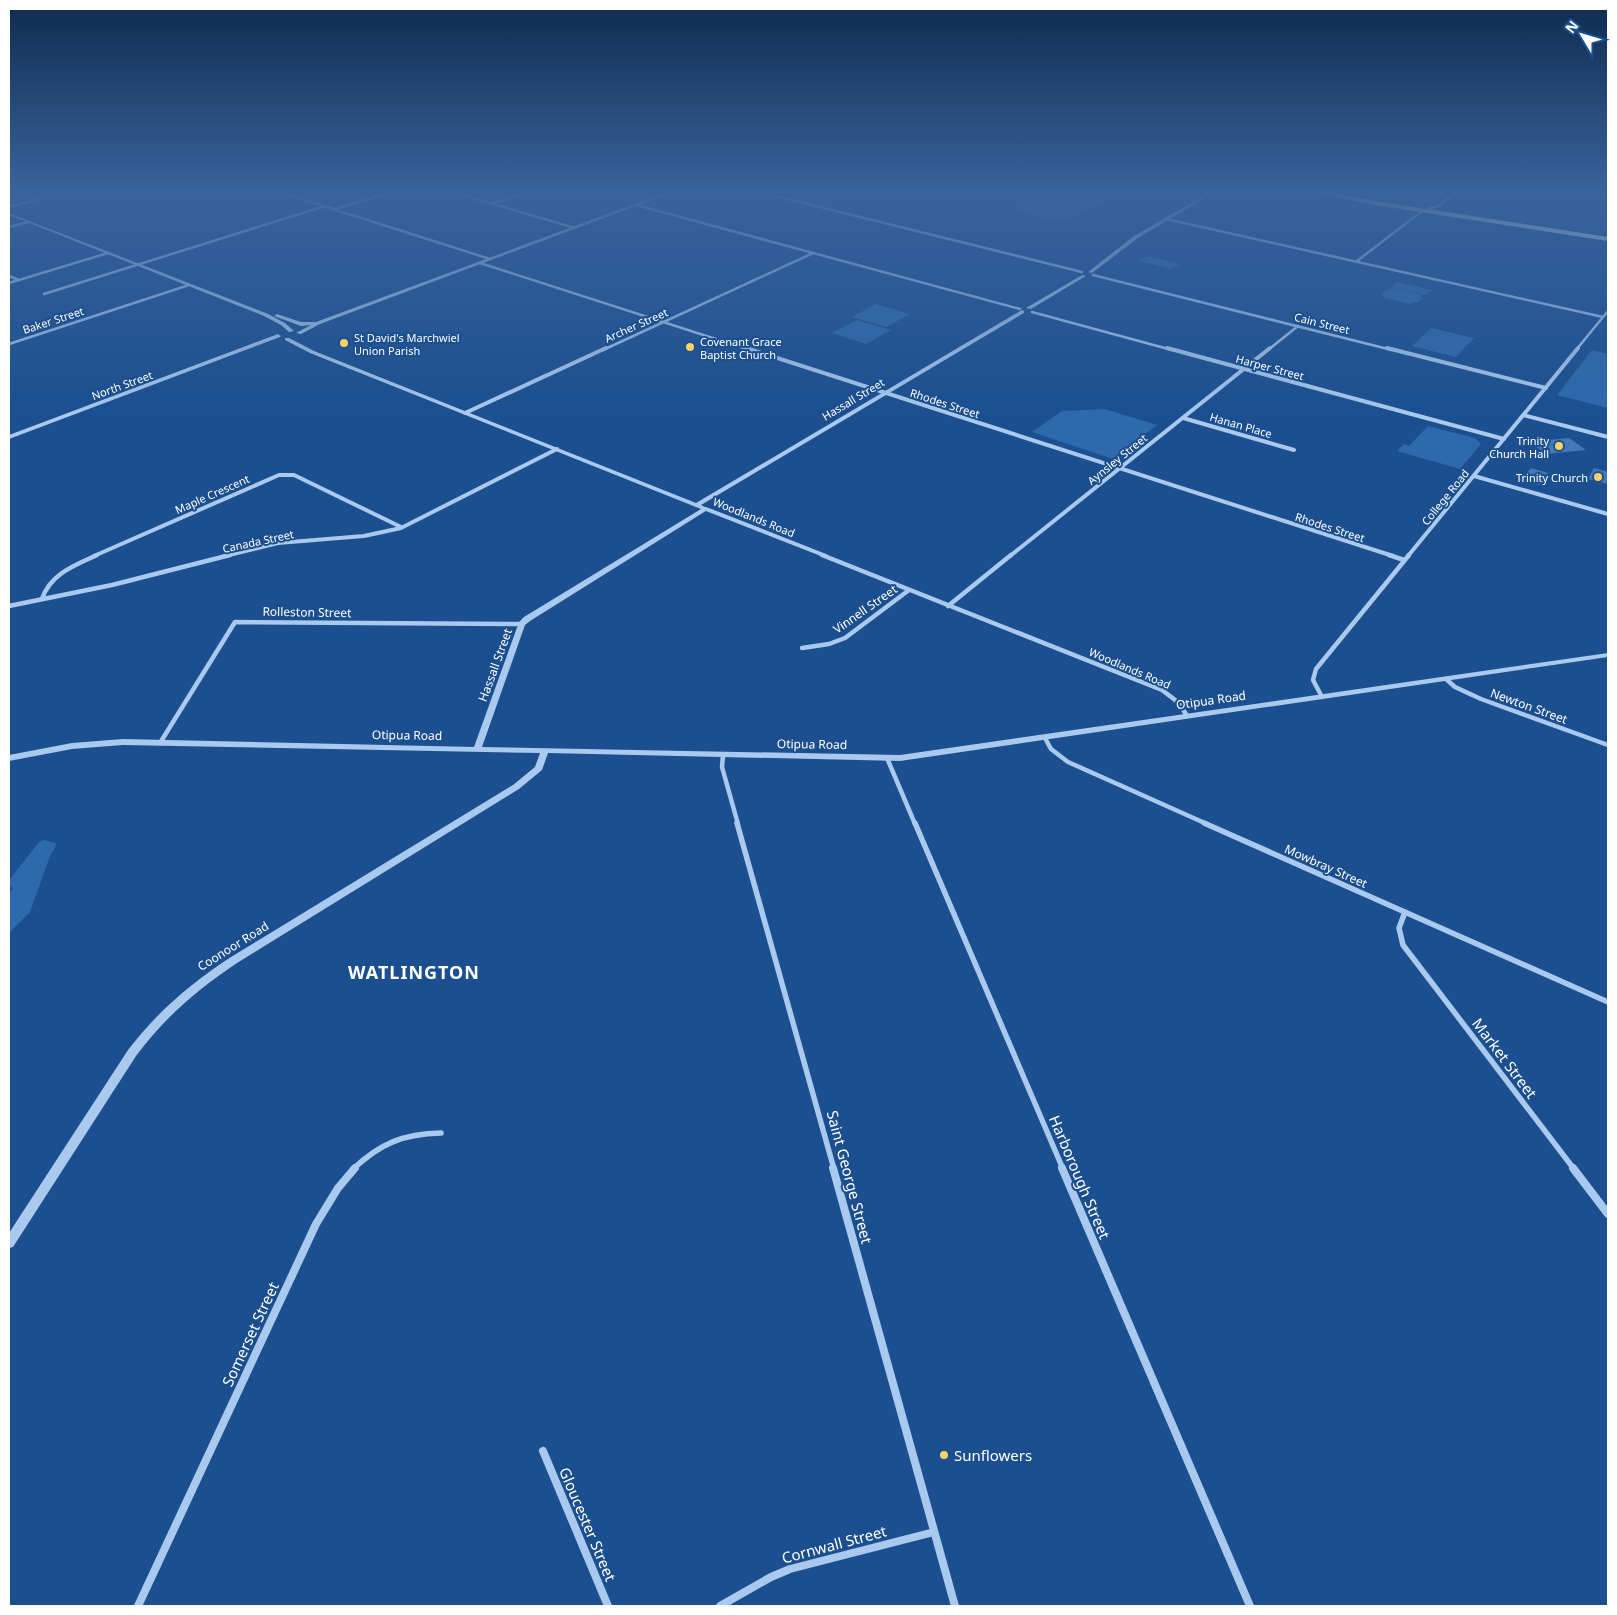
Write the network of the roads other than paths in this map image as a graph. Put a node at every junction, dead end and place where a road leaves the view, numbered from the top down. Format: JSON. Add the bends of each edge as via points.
{"nodes":[{"id":1,"x":73,"y":264,"type":"edge"},
{"id":2,"x":476,"y":264,"type":"edge"},
{"id":3,"x":484,"y":264,"type":"edge"},
{"id":4,"x":788,"y":264,"type":"edge"},
{"id":5,"x":854,"y":264,"type":"edge"},
{"id":6,"x":1045,"y":264,"type":"edge"},
{"id":7,"x":1102,"y":264,"type":"edge"},
{"id":8,"x":1372,"y":264,"type":"edge"},
{"id":9,"x":137,"y":265,"type":"joint"},
{"id":10,"x":1083,"y":274,"type":"junction"},
{"id":11,"x":1092,"y":274,"type":"junction"},
{"id":12,"x":9,"y":276,"type":"edge"},
{"id":13,"x":19,"y":280,"type":"junction"},
{"id":14,"x":9,"y":283,"type":"edge"},
{"id":15,"x":189,"y":285,"type":"junction"},
{"id":16,"x":44,"y":294,"type":"dead end"},
{"id":17,"x":1030,"y":310,"type":"junction"},
{"id":18,"x":1021,"y":311,"type":"junction"},
{"id":19,"x":1608,"y":311,"type":"edge"},
{"id":20,"x":266,"y":314,"type":"junction"},
{"id":21,"x":1603,"y":317,"type":"junction"},
{"id":22,"x":278,"y":322,"type":"junction"},
{"id":23,"x":664,"y":322,"type":"junction"},
{"id":24,"x":316,"y":323,"type":"junction"},
{"id":25,"x":1298,"y":326,"type":"junction"},
{"id":26,"x":291,"y":331,"type":"junction"},
{"id":27,"x":298,"y":335,"type":"junction"},
{"id":28,"x":283,"y":337,"type":"junction"},
{"id":29,"x":9,"y":344,"type":"edge"},
{"id":30,"x":305,"y":348,"type":"junction"},
{"id":31,"x":1244,"y":370,"type":"junction"},
{"id":32,"x":1546,"y":388,"type":"junction"},
{"id":33,"x":886,"y":393,"type":"junction"},
{"id":34,"x":465,"y":413,"type":"junction"},
{"id":35,"x":1524,"y":415,"type":"junction"},
{"id":36,"x":1183,"y":418,"type":"junction"},
{"id":37,"x":9,"y":437,"type":"edge"},
{"id":38,"x":1608,"y":437,"type":"edge"},
{"id":39,"x":1504,"y":439,"type":"junction"},
{"id":40,"x":557,"y":449,"type":"junction"},
{"id":41,"x":1294,"y":450,"type":"dead end"},
{"id":42,"x":1119,"y":469,"type":"junction"},
{"id":43,"x":1474,"y":476,"type":"junction"},
{"id":44,"x":696,"y":505,"type":"junction"},
{"id":45,"x":706,"y":509,"type":"junction"},
{"id":46,"x":1608,"y":514,"type":"edge"},
{"id":47,"x":401,"y":528,"type":"junction"},
{"id":48,"x":1404,"y":560,"type":"junction"},
{"id":49,"x":909,"y":590,"type":"junction"},
{"id":50,"x":42,"y":599,"type":"junction"},
{"id":51,"x":9,"y":606,"type":"edge"},
{"id":52,"x":948,"y":606,"type":"junction"},
{"id":53,"x":522,"y":624,"type":"junction"},
{"id":54,"x":802,"y":648,"type":"dead end"},
{"id":55,"x":1608,"y":655,"type":"edge"},
{"id":56,"x":1446,"y":679,"type":"junction"},
{"id":57,"x":1322,"y":697,"type":"junction"},
{"id":58,"x":1187,"y":716,"type":"junction"},
{"id":59,"x":1045,"y":738,"type":"junction"},
{"id":60,"x":160,"y":743,"type":"junction"},
{"id":61,"x":1608,"y":745,"type":"edge"},
{"id":62,"x":477,"y":749,"type":"junction"},
{"id":63,"x":545,"y":751,"type":"junction"},
{"id":64,"x":723,"y":755,"type":"junction"},
{"id":65,"x":9,"y":758,"type":"edge"},
{"id":66,"x":887,"y":758,"type":"junction"},
{"id":67,"x":1405,"y":912,"type":"junction"},
{"id":68,"x":1608,"y":1002,"type":"edge"},
{"id":69,"x":441,"y":1133,"type":"dead end"},
{"id":70,"x":1608,"y":1214,"type":"edge"},
{"id":71,"x":9,"y":1242,"type":"edge"},
{"id":72,"x":543,"y":1452,"type":"dead end"},
{"id":73,"x":934,"y":1532,"type":"junction"},
{"id":74,"x":138,"y":1606,"type":"edge"},
{"id":75,"x":608,"y":1606,"type":"edge"},
{"id":76,"x":720,"y":1606,"type":"edge"},
{"id":77,"x":955,"y":1606,"type":"edge"},
{"id":78,"x":1250,"y":1606,"type":"edge"}],
"edges":[{"from":1,"to":13,"type":"street"},
{"from":2,"to":24,"type":"street"},
{"from":3,"to":23,"type":"street","name":"Rhodes Street"},
{"from":4,"to":23,"type":"street","name":"Archer Street"},
{"from":5,"to":18,"type":"street"},
{"from":6,"to":10,"type":"street"},
{"from":7,"to":11,"type":"street"},
{"from":8,"to":21,"type":"street"},
{"from":9,"to":15,"type":"street"},
{"from":9,"to":16,"type":"street"},
{"from":10,"to":11,"type":"street"},
{"from":10,"to":17,"type":"street"},
{"from":11,"to":25,"type":"street","name":"Cain Street"},
{"from":12,"to":13,"type":"street"},
{"from":13,"to":14,"type":"street"},
{"from":15,"to":20,"type":"street"},
{"from":15,"to":29,"type":"street","name":"Baker Street"},
{"from":17,"to":18,"type":"street"},
{"from":17,"to":31,"type":"street","name":"Harper Street"},
{"from":18,"to":33,"type":"street","name":"Hassall Street"},
{"from":19,"to":21,"type":"street","name":"College Road"},
{"from":20,"to":22,"type":"street"},
{"from":20,"to":24,"type":"street","via":[[301,324]]},
{"from":21,"to":32,"type":"street","name":"College Road"},
{"from":22,"to":26,"type":"street"},
{"from":22,"to":28,"type":"street"},
{"from":23,"to":33,"type":"street","name":"Rhodes Street"},
{"from":23,"to":34,"type":"street","name":"Archer Street"},
{"from":24,"to":26,"type":"street"},
{"from":24,"to":27,"type":"street"},
{"from":25,"to":31,"type":"street","name":"Aynsley Street"},
{"from":25,"to":32,"type":"street","name":"Cain Street"},
{"from":26,"to":27,"type":"street"},
{"from":26,"to":28,"type":"street"},
{"from":27,"to":28,"type":"street"},
{"from":27,"to":30,"type":"street"},
{"from":28,"to":30,"type":"street","name":"Woodlands Road"},
{"from":28,"to":37,"type":"street","name":"North Street"},
{"from":30,"to":34,"type":"street","name":"Woodlands Road"},
{"from":31,"to":36,"type":"street","name":"Aynsley Street"},
{"from":31,"to":39,"type":"street","name":"Harper Street"},
{"from":32,"to":35,"type":"street","name":"College Road"},
{"from":33,"to":42,"type":"street","name":"Rhodes Street"},
{"from":33,"to":44,"type":"street","name":"Hassall Street"},
{"from":34,"to":40,"type":"street","name":"Woodlands Road"},
{"from":35,"to":38,"type":"street"},
{"from":35,"to":39,"type":"street","name":"College Road"},
{"from":36,"to":41,"type":"street","name":"Hanan Place"},
{"from":36,"to":42,"type":"street","name":"Aynsley Street"},
{"from":39,"to":43,"type":"street","name":"College Road"},
{"from":40,"to":44,"type":"street","name":"Woodlands Road"},
{"from":40,"to":47,"type":"street","name":"Canada Street"},
{"from":42,"to":48,"type":"street","name":"Rhodes Street"},
{"from":42,"to":52,"type":"street","name":"Aynsley Street"},
{"from":43,"to":46,"type":"street"},
{"from":43,"to":48,"type":"street","name":"College Road"},
{"from":44,"to":45,"type":"street","name":"Woodlands Road"},
{"from":45,"to":49,"type":"street","name":"Woodlands Road"},
{"from":45,"to":53,"type":"street","name":"Hassall Street"},
{"from":47,"to":50,"type":"street","name":"Canada Street","via":[[364,536],[278,543],[128,582]]},
{"from":47,"to":50,"type":"street","name":"Maple Crescent","via":[[294,475],[279,475],[77,564],[47,585]]},
{"from":48,"to":57,"type":"street","name":"College Road","via":[[1312,676],[1312,683]]},
{"from":49,"to":52,"type":"street","name":"Woodlands Road"},
{"from":49,"to":54,"type":"street","name":"Vinnell Street","via":[[845,638]]},
{"from":50,"to":51,"type":"street","name":"Canada Street"},
{"from":52,"to":58,"type":"street","name":"Woodlands Road","via":[[1162,690],[1179,703]]},
{"from":53,"to":60,"type":"street","name":"Rolleston Street","via":[[235,622]]},
{"from":53,"to":62,"type":"street","name":"Hassall Street"},
{"from":55,"to":56,"type":"street","name":"Otipua Road"},
{"from":56,"to":57,"type":"street","name":"Otipua Road"},
{"from":56,"to":61,"type":"street","name":"Newton Street","via":[[1481,700]]},
{"from":57,"to":58,"type":"street","name":"Otipua Road"},
{"from":58,"to":59,"type":"street","name":"Otipua Road"},
{"from":59,"to":66,"type":"street","name":"Otipua Road"},
{"from":59,"to":67,"type":"street","name":"Mowbray Street","via":[[1051,749],[1068,762]]},
{"from":60,"to":62,"type":"street","name":"Otipua Road"},
{"from":60,"to":65,"type":"street","name":"Otipua Road","via":[[88,744]]},
{"from":62,"to":63,"type":"street","name":"Otipua Road"},
{"from":63,"to":64,"type":"street","name":"Otipua Road"},
{"from":63,"to":71,"type":"street","name":"Coonoor Road","via":[[539,768],[516,787],[227,964],[171,1006],[132,1053]]},
{"from":64,"to":66,"type":"street","name":"Otipua Road"},
{"from":64,"to":73,"type":"street","name":"Saint George Street","via":[[722,767]]},
{"from":66,"to":78,"type":"street","name":"Harborough Street"},
{"from":67,"to":68,"type":"street","name":"Mowbray Street"},
{"from":67,"to":70,"type":"street","name":"Market Street","via":[[1399,928],[1403,944]]},
{"from":69,"to":74,"type":"street","name":"Somerset Street","via":[[408,1134],[384,1145],[354,1168],[330,1196]]},
{"from":72,"to":75,"type":"street","name":"Gloucester Street"},
{"from":73,"to":76,"type":"street","name":"Cornwall Street","via":[[790,1569]]},
{"from":73,"to":77,"type":"street","name":"Saint George Street"}]}
